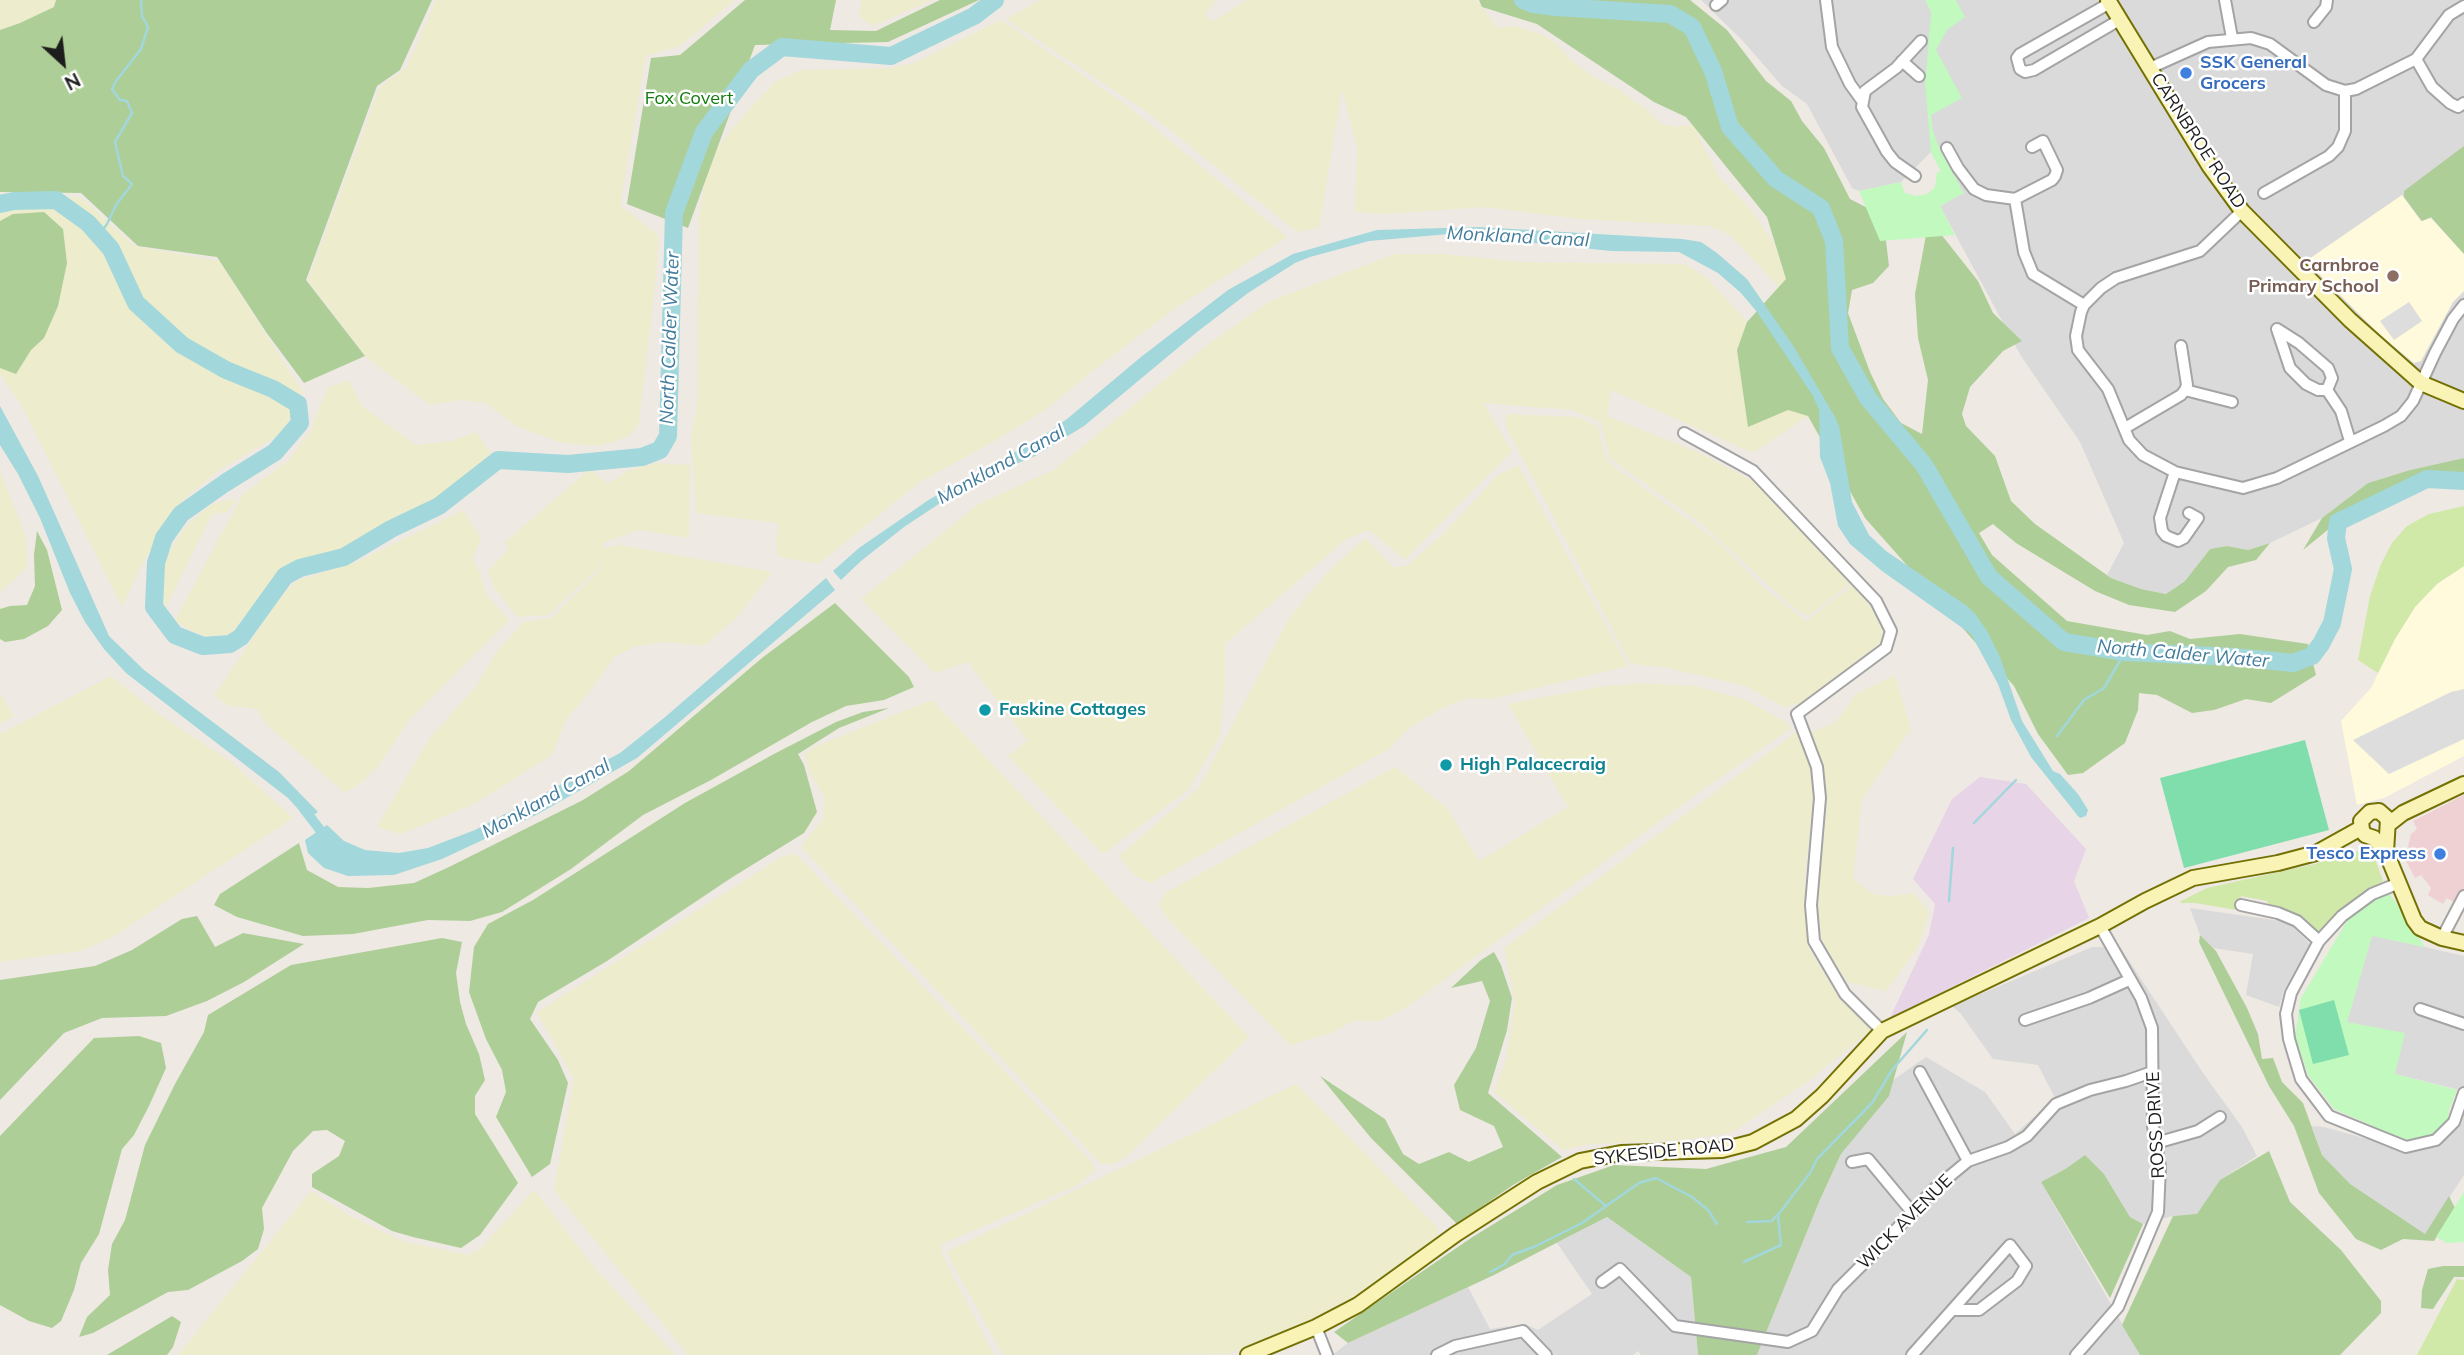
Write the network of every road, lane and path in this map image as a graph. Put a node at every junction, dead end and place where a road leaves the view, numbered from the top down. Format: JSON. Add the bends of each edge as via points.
{"nodes":[{"id":1,"x":1826,"y":0,"type":"edge"},
{"id":2,"x":2225,"y":0,"type":"edge"},
{"id":3,"x":2327,"y":0,"type":"edge"},
{"id":4,"x":2109,"y":1,"type":"edge"},
{"id":5,"x":2464,"y":6,"type":"edge"},
{"id":6,"x":2121,"y":19,"type":"junction"},
{"id":7,"x":2314,"y":22,"type":"dead end"},
{"id":8,"x":2232,"y":38,"type":"junction"},
{"id":9,"x":1921,"y":41,"type":"dead end"},
{"id":10,"x":2416,"y":59,"type":"junction"},
{"id":11,"x":1902,"y":61,"type":"junction"},
{"id":12,"x":2150,"y":68,"type":"junction"},
{"id":13,"x":1919,"y":76,"type":"dead end"},
{"id":14,"x":2345,"y":91,"type":"junction"},
{"id":15,"x":1863,"y":102,"type":"junction"},
{"id":16,"x":2464,"y":103,"type":"edge"},
{"id":17,"x":2032,"y":147,"type":"dead end"},
{"id":18,"x":1947,"y":148,"type":"dead end"},
{"id":19,"x":1915,"y":176,"type":"dead end"},
{"id":20,"x":2264,"y":192,"type":"dead end"},
{"id":21,"x":2015,"y":200,"type":"junction"},
{"id":22,"x":2242,"y":211,"type":"junction"},
{"id":23,"x":2084,"y":305,"type":"junction"},
{"id":24,"x":2464,"y":305,"type":"edge"},
{"id":25,"x":2182,"y":346,"type":"dead end"},
{"id":26,"x":2421,"y":383,"type":"junction"},
{"id":27,"x":2185,"y":390,"type":"junction"},
{"id":28,"x":2327,"y":390,"type":"junction"},
{"id":29,"x":2464,"y":401,"type":"edge"},
{"id":30,"x":2232,"y":402,"type":"dead end"},
{"id":31,"x":2125,"y":428,"type":"junction"},
{"id":32,"x":1684,"y":433,"type":"dead end"},
{"id":33,"x":2350,"y":441,"type":"junction"},
{"id":34,"x":2175,"y":472,"type":"junction"},
{"id":35,"x":2189,"y":513,"type":"dead end"},
{"id":36,"x":2464,"y":784,"type":"edge"},
{"id":37,"x":2377,"y":829,"type":"junction"},
{"id":38,"x":2399,"y":883,"type":"junction"},
{"id":39,"x":2464,"y":896,"type":"edge"},
{"id":40,"x":2241,"y":905,"type":"dead end"},
{"id":41,"x":2100,"y":926,"type":"junction"},
{"id":42,"x":2442,"y":938,"type":"junction"},
{"id":43,"x":2319,"y":941,"type":"junction"},
{"id":44,"x":2464,"y":943,"type":"edge"},
{"id":45,"x":2129,"y":980,"type":"junction"},
{"id":46,"x":2420,"y":1009,"type":"dead end"},
{"id":47,"x":2025,"y":1020,"type":"dead end"},
{"id":48,"x":2464,"y":1024,"type":"edge"},
{"id":49,"x":1882,"y":1031,"type":"junction"},
{"id":50,"x":1920,"y":1072,"type":"dead end"},
{"id":51,"x":2152,"y":1072,"type":"junction"},
{"id":52,"x":2464,"y":1093,"type":"edge"},
{"id":53,"x":2220,"y":1116,"type":"dead end"},
{"id":54,"x":2156,"y":1143,"type":"junction"},
{"id":55,"x":1968,"y":1161,"type":"junction"},
{"id":56,"x":1852,"y":1162,"type":"dead end"},
{"id":57,"x":1912,"y":1212,"type":"junction"},
{"id":58,"x":1602,"y":1282,"type":"dead end"},
{"id":59,"x":1953,"y":1310,"type":"junction"},
{"id":60,"x":1317,"y":1327,"type":"junction"},
{"id":61,"x":1440,"y":1354,"type":"edge"},
{"id":62,"x":1248,"y":1355,"type":"edge"},
{"id":63,"x":1327,"y":1355,"type":"edge"},
{"id":64,"x":1546,"y":1355,"type":"edge"},
{"id":65,"x":1912,"y":1355,"type":"edge"},
{"id":66,"x":2076,"y":1355,"type":"edge"}],
"edges":[{"from":1,"to":15,"type":"street","via":[[1832,47]]},
{"from":2,"to":8,"type":"street"},
{"from":3,"to":7,"type":"street"},
{"from":4,"to":6,"type":"street","name":"CARNBROE ROAD"},
{"from":4,"to":6,"type":"street","via":[[2020,54],[2020,69],[2034,70]]},
{"from":5,"to":10,"type":"street","via":[[2449,15]]},
{"from":6,"to":12,"type":"street","name":"CARNBROE ROAD"},
{"from":8,"to":12,"type":"street","via":[[2208,42]]},
{"from":8,"to":14,"type":"street","via":[[2260,39],[2326,85]]},
{"from":9,"to":11,"type":"street"},
{"from":10,"to":14,"type":"street"},
{"from":10,"to":16,"type":"street","via":[[2432,87],[2458,107]]},
{"from":11,"to":13,"type":"street"},
{"from":11,"to":15,"type":"street","via":[[1865,91]]},
{"from":12,"to":22,"type":"street","name":"CARNBROE ROAD"},
{"from":14,"to":20,"type":"street","via":[[2345,131],[2338,147]]},
{"from":15,"to":19,"type":"street","via":[[1887,152]]},
{"from":17,"to":21,"type":"street","via":[[2043,141],[2057,170],[2052,180]]},
{"from":18,"to":21,"type":"street","via":[[1974,189]]},
{"from":21,"to":23,"type":"street","via":[[2024,252],[2033,274]]},
{"from":22,"to":23,"type":"street","via":[[2200,251],[2116,278]]},
{"from":22,"to":26,"type":"street","name":"CARNBROE ROAD","via":[[2350,320]]},
{"from":23,"to":31,"type":"street","via":[[2076,336],[2078,349],[2108,389]]},
{"from":24,"to":26,"type":"street"},
{"from":25,"to":27,"type":"street"},
{"from":26,"to":29,"type":"street","name":"CARNBROE ROAD"},
{"from":26,"to":33,"type":"street","via":[[2401,416]]},
{"from":27,"to":30,"type":"street"},
{"from":27,"to":31,"type":"street"},
{"from":28,"to":28,"type":"street","via":[[2306,384],[2290,368],[2277,329],[2328,368],[2332,378]]},
{"from":28,"to":33,"type":"street"},
{"from":31,"to":34,"type":"street","via":[[2135,449]]},
{"from":32,"to":49,"type":"street","via":[[1753,471],[1876,601],[1891,631],[1886,648],[1797,714],[1817,767],[1820,798],[1811,905],[1814,941],[1845,994]]},
{"from":33,"to":34,"type":"street","via":[[2277,478],[2244,488]]},
{"from":34,"to":35,"type":"street","via":[[2160,518],[2166,536],[2178,541],[2184,538],[2198,518]]},
{"from":36,"to":37,"type":"street"},
{"from":37,"to":38,"type":"street"},
{"from":37,"to":41,"type":"street","name":"SYKESIDE ROAD","via":[[2316,853],[2193,878]]},
{"from":38,"to":42,"type":"street","via":[[2420,928]]},
{"from":38,"to":43,"type":"street","via":[[2372,894]]},
{"from":39,"to":42,"type":"street"},
{"from":40,"to":43,"type":"street","via":[[2297,921]]},
{"from":41,"to":45,"type":"street","name":"ROSS DRIVE"},
{"from":41,"to":49,"type":"street","name":"SYKESIDE ROAD"},
{"from":42,"to":44,"type":"street"},
{"from":43,"to":52,"type":"street","via":[[2291,993],[2286,1014],[2301,1080],[2329,1116],[2406,1147],[2436,1140],[2454,1122]]},
{"from":45,"to":47,"type":"street","via":[[2090,999]]},
{"from":45,"to":51,"type":"street","name":"ROSS DRIVE","via":[[2152,1028]]},
{"from":46,"to":48,"type":"street"},
{"from":49,"to":60,"type":"street","name":"SYKESIDE ROAD","via":[[1822,1096],[1782,1128],[1722,1150],[1621,1153],[1580,1161],[1537,1182],[1358,1305]]},
{"from":50,"to":55,"type":"street"},
{"from":51,"to":54,"type":"street","name":"ROSS DRIVE"},
{"from":51,"to":55,"type":"street","name":"WICK AVENUE","via":[[2056,1104],[2026,1136]]},
{"from":53,"to":54,"type":"street","via":[[2198,1131]]},
{"from":54,"to":66,"type":"street","name":"ROSS DRIVE","via":[[2158,1212],[2118,1307]]},
{"from":55,"to":57,"type":"street","name":"WICK AVENUE"},
{"from":56,"to":57,"type":"street","via":[[1868,1159]]},
{"from":57,"to":58,"type":"street","name":"WICK AVENUE","via":[[1838,1289],[1812,1331],[1788,1342],[1675,1326],[1620,1269]]},
{"from":59,"to":59,"type":"street","via":[[1979,1310],[2017,1281],[2026,1266],[2010,1245]]},
{"from":59,"to":65,"type":"street"},
{"from":60,"to":62,"type":"street","name":"SYKESIDE ROAD"},
{"from":60,"to":63,"type":"street"},
{"from":61,"to":64,"type":"street","via":[[1455,1346],[1523,1331]]}]}
